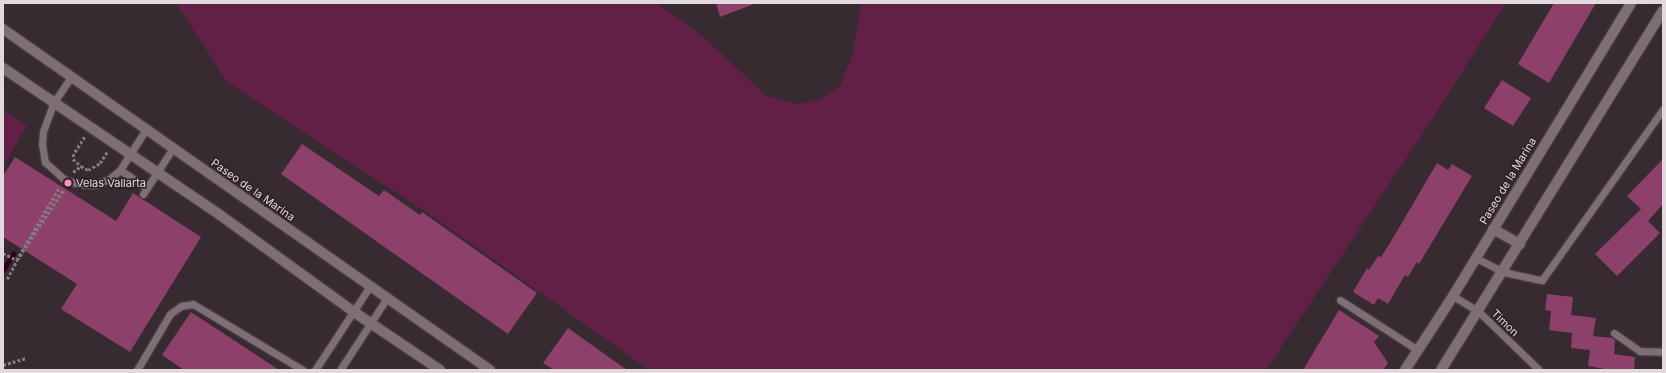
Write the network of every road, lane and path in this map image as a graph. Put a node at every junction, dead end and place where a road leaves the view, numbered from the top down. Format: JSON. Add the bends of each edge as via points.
{"nodes":[{"id":1,"x":1630,"y":3,"type":"edge"},
{"id":2,"x":1663,"y":11,"type":"edge"},
{"id":3,"x":1660,"y":23,"type":"edge"},
{"id":4,"x":3,"y":29,"type":"edge"},
{"id":5,"x":3,"y":68,"type":"edge"},
{"id":6,"x":71,"y":77,"type":"junction"},
{"id":7,"x":53,"y":104,"type":"junction"},
{"id":8,"x":1663,"y":109,"type":"edge"},
{"id":9,"x":90,"y":128,"type":"junction"},
{"id":10,"x":146,"y":129,"type":"junction"},
{"id":11,"x":113,"y":142,"type":"junction"},
{"id":12,"x":173,"y":148,"type":"junction"},
{"id":13,"x":130,"y":155,"type":"junction"},
{"id":14,"x":120,"y":170,"type":"junction"},
{"id":15,"x":158,"y":173,"type":"junction"},
{"id":16,"x":65,"y":180,"type":"junction"},
{"id":17,"x":65,"y":188,"type":"dead end"},
{"id":18,"x":1494,"y":229,"type":"junction"},
{"id":19,"x":1520,"y":244,"type":"junction"},
{"id":20,"x":23,"y":249,"type":"dead end"},
{"id":21,"x":3,"y":253,"type":"edge"},
{"id":22,"x":1476,"y":258,"type":"junction"},
{"id":23,"x":17,"y":260,"type":"junction"},
{"id":24,"x":1503,"y":272,"type":"junction"},
{"id":25,"x":7,"y":278,"type":"dead end"},
{"id":26,"x":370,"y":286,"type":"junction"},
{"id":27,"x":1452,"y":296,"type":"junction"},
{"id":28,"x":387,"y":298,"type":"junction"},
{"id":29,"x":1340,"y":300,"type":"dead end"},
{"id":30,"x":1478,"y":311,"type":"junction"},
{"id":31,"x":354,"y":312,"type":"junction"},
{"id":32,"x":372,"y":323,"type":"junction"},
{"id":33,"x":1614,"y":333,"type":"dead end"},
{"id":34,"x":1418,"y":350,"type":"junction"},
{"id":35,"x":1663,"y":352,"type":"edge"},
{"id":36,"x":26,"y":358,"type":"dead end"},
{"id":37,"x":3,"y":365,"type":"edge"},
{"id":38,"x":137,"y":370,"type":"edge"},
{"id":39,"x":303,"y":370,"type":"edge"},
{"id":40,"x":315,"y":370,"type":"edge"},
{"id":41,"x":340,"y":370,"type":"edge"},
{"id":42,"x":440,"y":370,"type":"edge"},
{"id":43,"x":490,"y":370,"type":"edge"},
{"id":44,"x":1405,"y":370,"type":"edge"},
{"id":45,"x":1441,"y":370,"type":"edge"},
{"id":46,"x":1539,"y":370,"type":"edge"}],
"edges":[{"from":1,"to":18,"type":"street","name":"Paseo de la Marina"},
{"from":2,"to":3,"type":"street"},
{"from":3,"to":19,"type":"street"},
{"from":4,"to":6,"type":"street","name":"Paseo de la Marina"},
{"from":5,"to":7,"type":"street"},
{"from":6,"to":7,"type":"lane"},
{"from":6,"to":10,"type":"street","name":"Paseo de la Marina"},
{"from":7,"to":9,"type":"street"},
{"from":7,"to":16,"type":"lane","via":[[43,131],[42,144],[45,162]]},
{"from":8,"to":24,"type":"lane","via":[[1542,280]]},
{"from":9,"to":11,"type":"street"},
{"from":9,"to":11,"type":"path","via":[[74,154],[74,159],[81,166],[88,170],[100,163]]},
{"from":10,"to":12,"type":"street","name":"Paseo de la Marina"},
{"from":10,"to":13,"type":"lane"},
{"from":11,"to":13,"type":"street"},
{"from":12,"to":15,"type":"lane"},
{"from":12,"to":26,"type":"street","name":"Paseo de la Marina"},
{"from":13,"to":14,"type":"lane"},
{"from":13,"to":15,"type":"street"},
{"from":14,"to":15,"type":"lane","via":[[145,191]]},
{"from":14,"to":16,"type":"lane","via":[[109,179],[95,185]]},
{"from":15,"to":31,"type":"street","via":[[220,214]]},
{"from":16,"to":23,"type":"path"},
{"from":17,"to":23,"type":"path"},
{"from":18,"to":19,"type":"street"},
{"from":18,"to":22,"type":"street","name":"Paseo de la Marina"},
{"from":19,"to":24,"type":"street"},
{"from":20,"to":23,"type":"path"},
{"from":21,"to":23,"type":"path"},
{"from":22,"to":24,"type":"lane"},
{"from":22,"to":27,"type":"street","name":"Paseo de la Marina"},
{"from":23,"to":25,"type":"path"},
{"from":24,"to":30,"type":"street"},
{"from":26,"to":28,"type":"street","name":"Paseo de la Marina"},
{"from":26,"to":31,"type":"lane"},
{"from":27,"to":30,"type":"lane","name":"Timon"},
{"from":27,"to":34,"type":"street","name":"Paseo de la Marina"},
{"from":28,"to":32,"type":"lane"},
{"from":28,"to":43,"type":"street","name":"Paseo de la Marina"},
{"from":29,"to":34,"type":"lane"},
{"from":30,"to":45,"type":"street"},
{"from":30,"to":46,"type":"lane","name":"Timon"},
{"from":31,"to":32,"type":"street"},
{"from":31,"to":40,"type":"lane"},
{"from":32,"to":41,"type":"lane"},
{"from":32,"to":42,"type":"street"},
{"from":33,"to":35,"type":"lane","via":[[1640,351]]},
{"from":34,"to":44,"type":"street","name":"Paseo de la Marina"},
{"from":36,"to":37,"type":"path"},
{"from":38,"to":39,"type":"lane","via":[[170,314],[181,306],[193,304]]}]}
